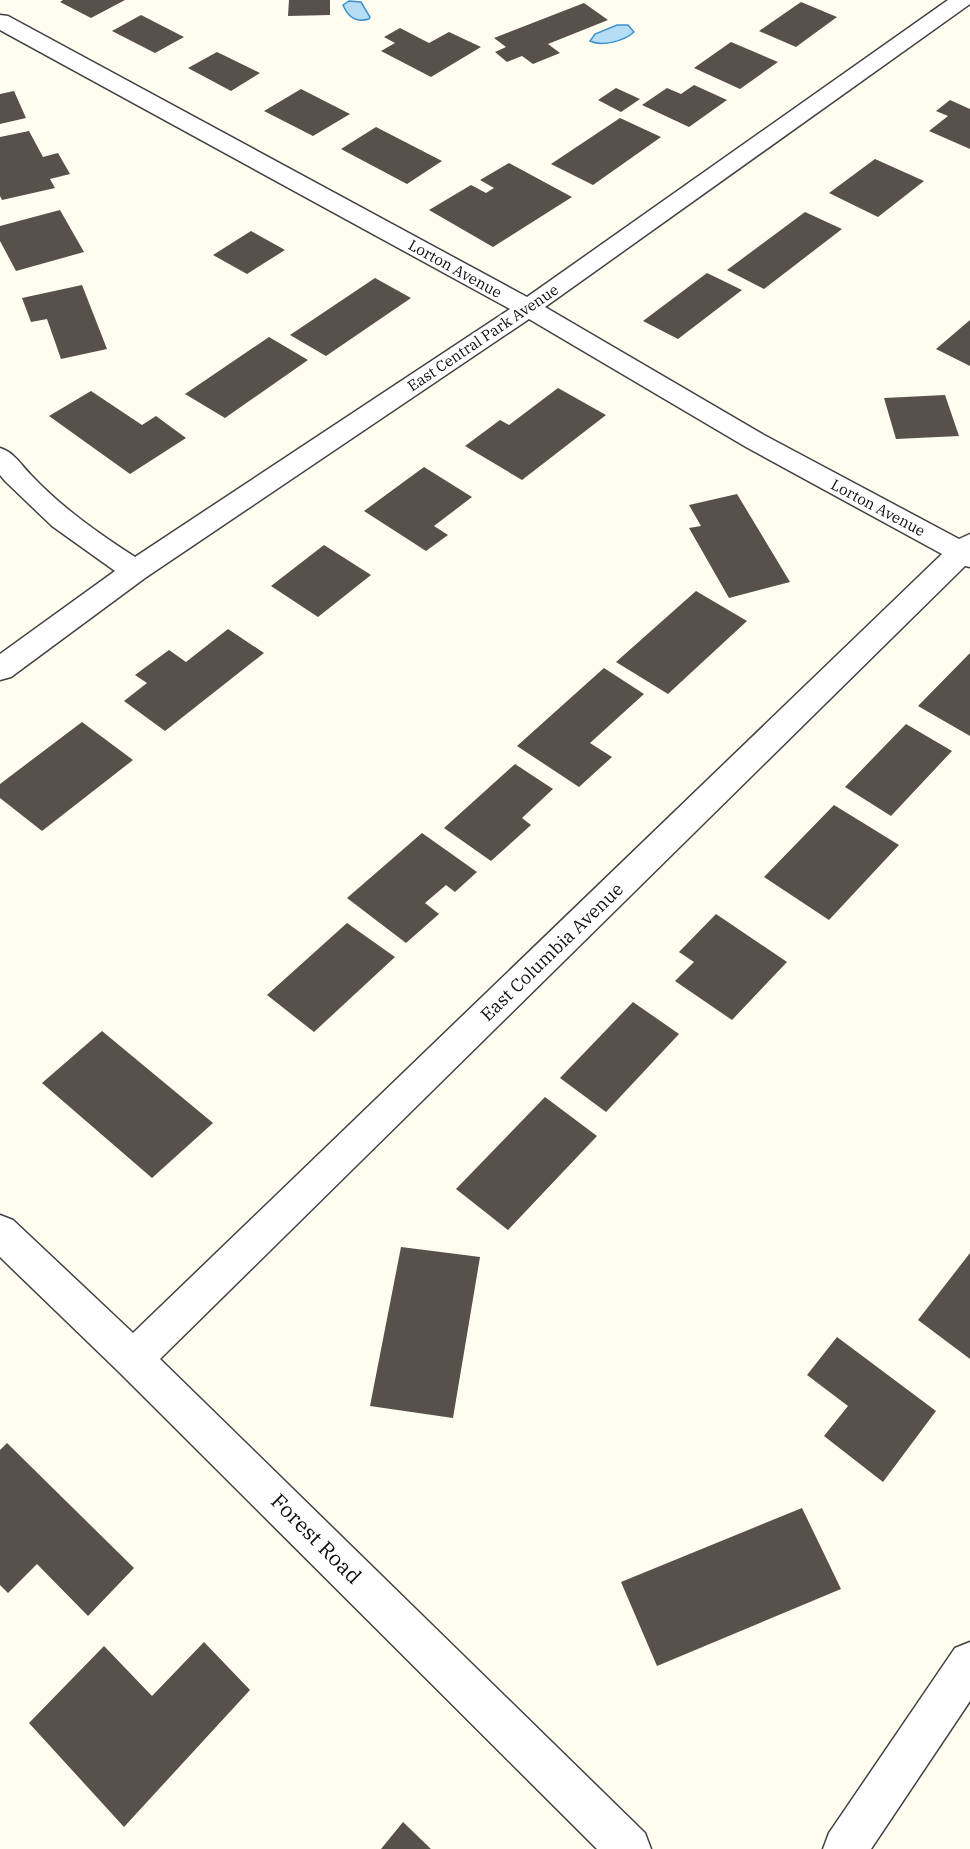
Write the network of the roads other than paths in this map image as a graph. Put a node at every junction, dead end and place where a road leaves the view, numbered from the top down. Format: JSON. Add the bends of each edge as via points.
{"nodes":[{"id":1,"x":962,"y":0,"type":"edge"},
{"id":2,"x":0,"y":21,"type":"edge"},
{"id":3,"x":528,"y":309,"type":"junction"},
{"id":4,"x":0,"y":457,"type":"edge"},
{"id":5,"x":967,"y":551,"type":"edge"},
{"id":6,"x":135,"y":571,"type":"junction"},
{"id":7,"x":0,"y":669,"type":"edge"},
{"id":8,"x":0,"y":1232,"type":"edge"},
{"id":9,"x":133,"y":1359,"type":"junction"},
{"id":10,"x":970,"y":1663,"type":"edge"},
{"id":11,"x":629,"y":1849,"type":"edge"},
{"id":12,"x":845,"y":1849,"type":"edge"}],
"edges":[{"from":1,"to":3,"type":"street","name":"East Central Park Avenue"},
{"from":2,"to":3,"type":"street","name":"Lorton Avenue"},
{"from":3,"to":5,"type":"street","name":"Lorton Avenue","via":[[755,441]]},
{"from":3,"to":6,"type":"street","name":"East Central Park Avenue"},
{"from":4,"to":6,"type":"street","via":[[42,504]]},
{"from":5,"to":9,"type":"street","name":"East Columbia Avenue"},
{"from":6,"to":7,"type":"street","name":"East Central Park Avenue"},
{"from":8,"to":9,"type":"street","name":"Forest Road"},
{"from":9,"to":11,"type":"street","name":"Forest Road"},
{"from":10,"to":12,"type":"street"}]}
